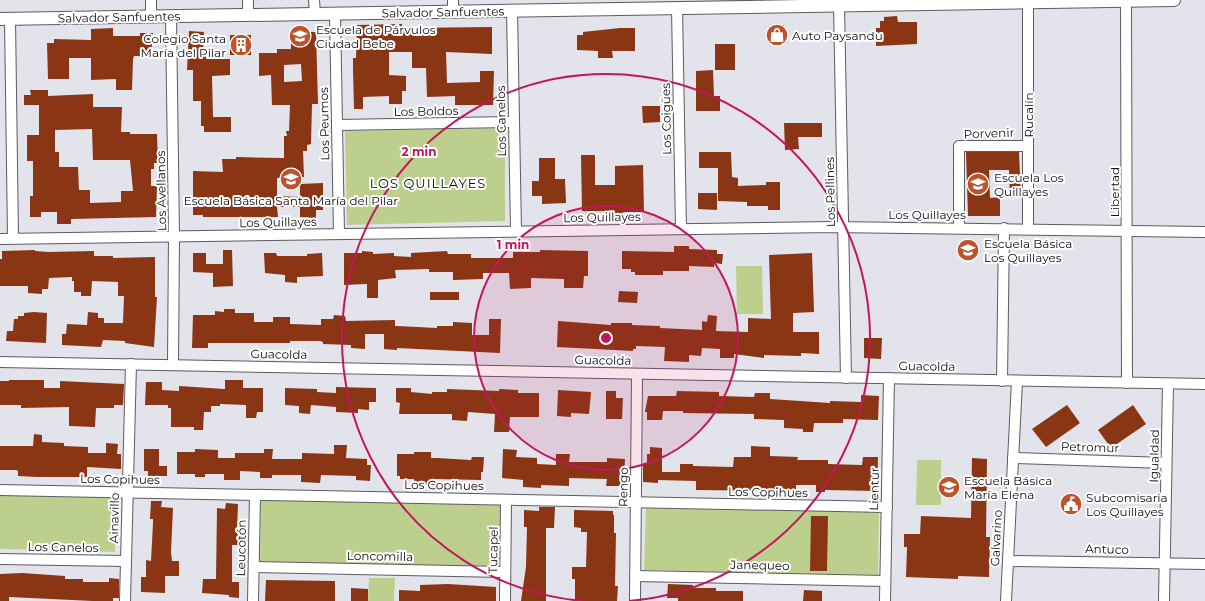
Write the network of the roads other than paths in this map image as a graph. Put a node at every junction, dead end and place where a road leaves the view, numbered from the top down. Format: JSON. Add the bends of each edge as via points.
{"nodes":[{"id":1,"x":151,"y":0,"type":"edge"},
{"id":2,"x":248,"y":0,"type":"edge"},
{"id":3,"x":314,"y":0,"type":"edge"},
{"id":4,"x":1174,"y":0,"type":"edge"},
{"id":5,"x":996,"y":1,"type":"edge"},
{"id":6,"x":1126,"y":1,"type":"edge"},
{"id":7,"x":880,"y":2,"type":"edge"},
{"id":8,"x":1028,"y":2,"type":"junction"},
{"id":9,"x":805,"y":3,"type":"edge"},
{"id":10,"x":839,"y":5,"type":"junction"},
{"id":11,"x":453,"y":6,"type":"edge"},
{"id":12,"x":677,"y":8,"type":"junction"},
{"id":13,"x":512,"y":10,"type":"junction"},
{"id":14,"x":335,"y":13,"type":"junction"},
{"id":15,"x":315,"y":14,"type":"junction"},
{"id":16,"x":248,"y":15,"type":"junction"},
{"id":17,"x":151,"y":16,"type":"junction"},
{"id":18,"x":171,"y":16,"type":"junction"},
{"id":19,"x":5,"y":19,"type":"edge"},
{"id":20,"x":514,"y":122,"type":"junction"},
{"id":21,"x":337,"y":125,"type":"junction"},
{"id":22,"x":1028,"y":146,"type":"junction"},
{"id":23,"x":843,"y":227,"type":"junction"},
{"id":24,"x":960,"y":227,"type":"junction"},
{"id":25,"x":1004,"y":228,"type":"junction"},
{"id":26,"x":1028,"y":228,"type":"junction"},
{"id":27,"x":681,"y":229,"type":"junction"},
{"id":28,"x":1127,"y":230,"type":"junction"},
{"id":29,"x":516,"y":231,"type":"junction"},
{"id":30,"x":1205,"y":232,"type":"edge"},
{"id":31,"x":339,"y":234,"type":"junction"},
{"id":32,"x":174,"y":236,"type":"junction"},
{"id":33,"x":13,"y":238,"type":"junction"},
{"id":34,"x":0,"y":239,"type":"edge"},
{"id":35,"x":0,"y":362,"type":"edge"},
{"id":36,"x":131,"y":364,"type":"junction"},
{"id":37,"x":173,"y":365,"type":"junction"},
{"id":38,"x":637,"y":374,"type":"junction"},
{"id":39,"x":846,"y":378,"type":"junction"},
{"id":40,"x":889,"y":378,"type":"junction"},
{"id":41,"x":1002,"y":381,"type":"junction"},
{"id":42,"x":1017,"y":381,"type":"junction"},
{"id":43,"x":1127,"y":383,"type":"junction"},
{"id":44,"x":1168,"y":384,"type":"junction"},
{"id":45,"x":1205,"y":384,"type":"edge"},
{"id":46,"x":1013,"y":458,"type":"junction"},
{"id":47,"x":1166,"y":463,"type":"junction"},
{"id":48,"x":0,"y":490,"type":"edge"},
{"id":49,"x":128,"y":492,"type":"junction"},
{"id":50,"x":255,"y":495,"type":"junction"},
{"id":51,"x":506,"y":500,"type":"junction"},
{"id":52,"x":636,"y":502,"type":"junction"},
{"id":53,"x":887,"y":507,"type":"junction"},
{"id":54,"x":0,"y":559,"type":"edge"},
{"id":55,"x":126,"y":561,"type":"junction"},
{"id":56,"x":1008,"y":561,"type":"junction"},
{"id":57,"x":1165,"y":564,"type":"junction"},
{"id":58,"x":1205,"y":564,"type":"edge"},
{"id":59,"x":254,"y":567,"type":"junction"},
{"id":60,"x":505,"y":572,"type":"junction"},
{"id":61,"x":635,"y":576,"type":"junction"},
{"id":62,"x":886,"y":581,"type":"junction"},
{"id":63,"x":125,"y":601,"type":"edge"},
{"id":64,"x":253,"y":601,"type":"edge"},
{"id":65,"x":505,"y":601,"type":"edge"},
{"id":66,"x":635,"y":601,"type":"edge"},
{"id":67,"x":885,"y":601,"type":"edge"},
{"id":68,"x":1006,"y":601,"type":"edge"},
{"id":69,"x":1164,"y":601,"type":"edge"}],
"edges":[{"from":1,"to":17,"type":"street"},
{"from":2,"to":16,"type":"street"},
{"from":3,"to":15,"type":"street"},
{"from":4,"to":6,"type":"street","name":"Salvador Sanfuentes"},
{"from":5,"to":7,"type":"street","name":"Salvador Sanfuentes"},
{"from":5,"to":8,"type":"street","name":"Salvador Sanfuentes"},
{"from":6,"to":8,"type":"street","name":"Salvador Sanfuentes"},
{"from":6,"to":28,"type":"street","name":"Libertad"},
{"from":7,"to":10,"type":"street","name":"Salvador Sanfuentes"},
{"from":8,"to":22,"type":"street","name":"Rucalín"},
{"from":9,"to":10,"type":"street","name":"Salvador Sanfuentes"},
{"from":9,"to":12,"type":"street","name":"Salvador Sanfuentes"},
{"from":10,"to":23,"type":"street","name":"Los Pellines"},
{"from":11,"to":13,"type":"street","name":"Salvador Sanfuentes"},
{"from":11,"to":14,"type":"street","name":"Salvador Sanfuentes"},
{"from":12,"to":13,"type":"street","name":"Salvador Sanfuentes"},
{"from":12,"to":27,"type":"street","name":"Los Coigües"},
{"from":13,"to":20,"type":"street","name":"Los Canelos"},
{"from":14,"to":15,"type":"street","name":"Salvador Sanfuentes"},
{"from":14,"to":21,"type":"street","name":"Los Peumos"},
{"from":15,"to":16,"type":"street","name":"Salvador Sanfuentes"},
{"from":16,"to":18,"type":"street","name":"Salvador Sanfuentes"},
{"from":17,"to":18,"type":"street","name":"Salvador Sanfuentes"},
{"from":17,"to":19,"type":"street","name":"Salvador Sanfuentes"},
{"from":18,"to":32,"type":"street","name":"Los Avellanos"},
{"from":19,"to":33,"type":"street"},
{"from":20,"to":21,"type":"street","name":"Los Boldos"},
{"from":20,"to":29,"type":"street","name":"Los Canelos"},
{"from":21,"to":31,"type":"street","name":"Los Peumos"},
{"from":22,"to":24,"type":"street","name":"Porvenir","via":[[959,146]]},
{"from":22,"to":26,"type":"street","name":"Rucalín"},
{"from":23,"to":24,"type":"street","name":"Los Quillayes"},
{"from":23,"to":27,"type":"street","name":"Los Quillayes"},
{"from":23,"to":39,"type":"street","name":"Los Pellines"},
{"from":24,"to":25,"type":"street","name":"Los Quillayes"},
{"from":25,"to":26,"type":"street","name":"Los Quillayes"},
{"from":25,"to":41,"type":"street"},
{"from":26,"to":28,"type":"street","name":"Los Quillayes"},
{"from":27,"to":29,"type":"street","name":"Los Quillayes"},
{"from":28,"to":30,"type":"street","name":"Los Quillayes"},
{"from":28,"to":43,"type":"street","name":"Libertad"},
{"from":29,"to":31,"type":"street","name":"Los Quillayes"},
{"from":31,"to":32,"type":"street","name":"Los Quillayes"},
{"from":32,"to":33,"type":"street","name":"Los Quillayes"},
{"from":32,"to":37,"type":"street","name":"Los Avellanos"},
{"from":33,"to":34,"type":"street","name":"Los Quillayes"},
{"from":35,"to":36,"type":"street","name":"Guacolda"},
{"from":36,"to":37,"type":"street","name":"Guacolda"},
{"from":36,"to":49,"type":"street","name":"Ainavillo"},
{"from":37,"to":38,"type":"street","name":"Guacolda"},
{"from":38,"to":39,"type":"street","name":"Guacolda"},
{"from":38,"to":52,"type":"street","name":"Rengo"},
{"from":39,"to":40,"type":"street","name":"Guacolda"},
{"from":40,"to":41,"type":"street","name":"Guacolda"},
{"from":40,"to":53,"type":"street","name":"Lientur"},
{"from":41,"to":42,"type":"street","name":"Guacolda"},
{"from":42,"to":43,"type":"street","name":"Guacolda"},
{"from":42,"to":46,"type":"street","name":"Galvarino"},
{"from":43,"to":44,"type":"street","name":"Guacolda"},
{"from":44,"to":45,"type":"street","name":"Guacolda"},
{"from":44,"to":47,"type":"street","name":"Igualdad"},
{"from":46,"to":47,"type":"street","name":"Petromur"},
{"from":46,"to":56,"type":"street","name":"Galvarino"},
{"from":47,"to":57,"type":"street","name":"Igualdad"},
{"from":48,"to":49,"type":"street","name":"Los Copihues"},
{"from":49,"to":50,"type":"street","name":"Los Copihues"},
{"from":49,"to":55,"type":"street","name":"Ainavillo"},
{"from":50,"to":51,"type":"street","name":"Los Copihues"},
{"from":50,"to":59,"type":"street","name":"Leucotón"},
{"from":51,"to":52,"type":"street","name":"Los Copihues"},
{"from":51,"to":60,"type":"street","name":"Tucapel"},
{"from":52,"to":53,"type":"street","name":"Los Copihues"},
{"from":52,"to":61,"type":"street","name":"Rengo"},
{"from":53,"to":62,"type":"street","name":"Lientur"},
{"from":54,"to":55,"type":"street","name":"Los Canelos"},
{"from":55,"to":63,"type":"street","name":"Ainavillo"},
{"from":56,"to":57,"type":"street","name":"Antuco"},
{"from":56,"to":68,"type":"street","name":"Galvarino"},
{"from":57,"to":58,"type":"street","name":"Antuco"},
{"from":57,"to":69,"type":"street","name":"Igualdad"},
{"from":59,"to":60,"type":"street","name":"Loncomilla"},
{"from":59,"to":64,"type":"street","name":"Leucotón"},
{"from":60,"to":65,"type":"street","name":"Tucapel"},
{"from":61,"to":62,"type":"street","name":"Janequeo"},
{"from":61,"to":66,"type":"street","name":"Rengo"},
{"from":62,"to":67,"type":"street","name":"Lientur"}]}
